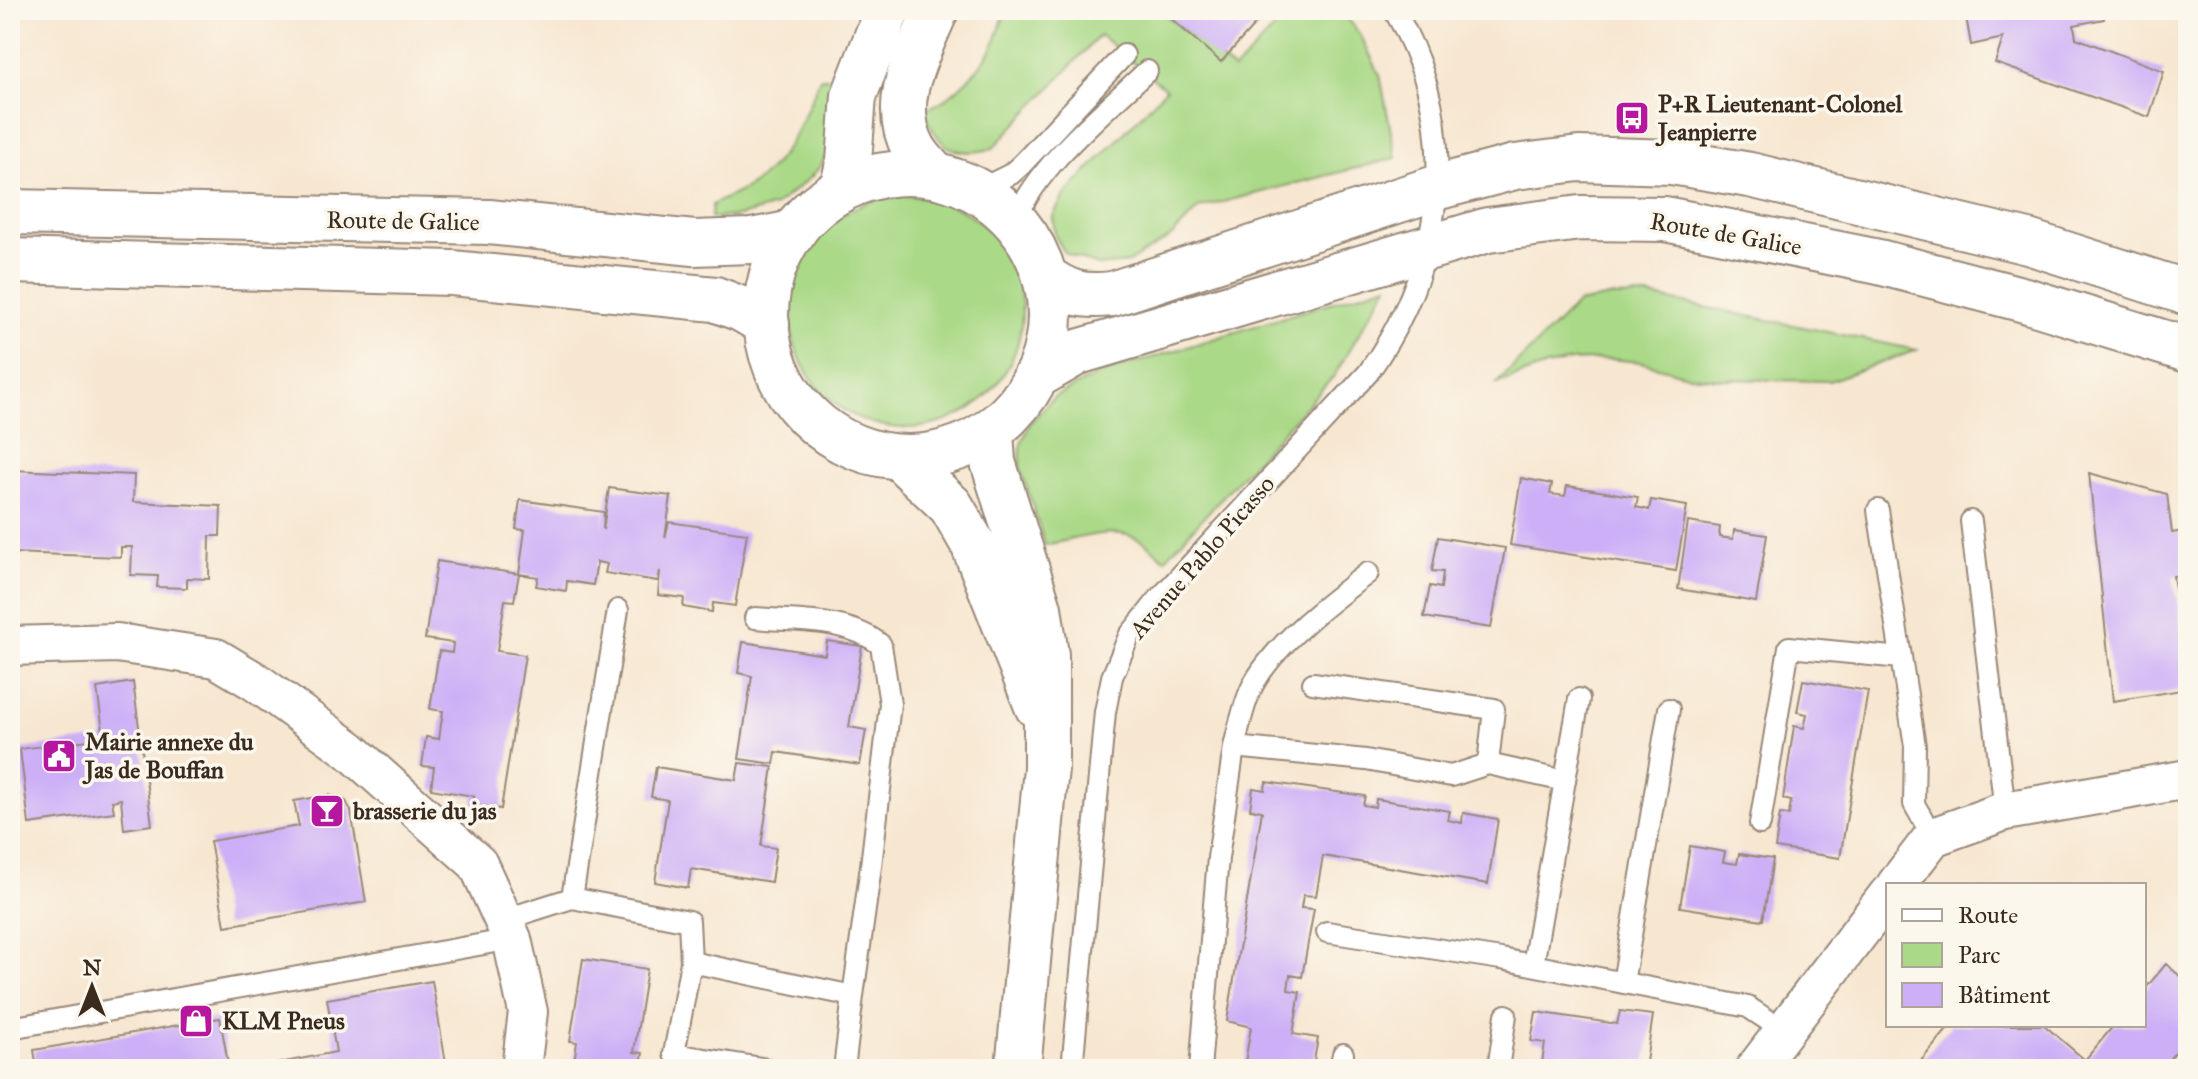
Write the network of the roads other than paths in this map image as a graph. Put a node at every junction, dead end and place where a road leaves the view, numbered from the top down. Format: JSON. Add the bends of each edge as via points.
{"nodes":[{"id":1,"x":887,"y":10,"type":"edge"},
{"id":2,"x":936,"y":10,"type":"edge"},
{"id":3,"x":1394,"y":10,"type":"edge"},
{"id":4,"x":1124,"y":55,"type":"dead end"},
{"id":5,"x":1147,"y":71,"type":"dead end"},
{"id":6,"x":934,"y":174,"type":"junction"},
{"id":7,"x":1439,"y":187,"type":"junction"},
{"id":8,"x":842,"y":188,"type":"junction"},
{"id":9,"x":979,"y":190,"type":"junction"},
{"id":10,"x":10,"y":212,"type":"edge"},
{"id":11,"x":1016,"y":220,"type":"junction"},
{"id":12,"x":793,"y":233,"type":"junction"},
{"id":13,"x":1427,"y":249,"type":"junction"},
{"id":14,"x":10,"y":261,"type":"edge"},
{"id":15,"x":1045,"y":277,"type":"junction"},
{"id":16,"x":2188,"y":293,"type":"edge"},
{"id":17,"x":767,"y":324,"type":"junction"},
{"id":18,"x":2188,"y":350,"type":"edge"},
{"id":19,"x":1035,"y":377,"type":"junction"},
{"id":20,"x":991,"y":432,"type":"junction"},
{"id":21,"x":899,"y":457,"type":"junction"},
{"id":22,"x":1878,"y":510,"type":"dead end"},
{"id":23,"x":1971,"y":521,"type":"dead end"},
{"id":24,"x":1368,"y":573,"type":"dead end"},
{"id":25,"x":618,"y":610,"type":"dead end"},
{"id":26,"x":755,"y":618,"type":"dead end"},
{"id":27,"x":10,"y":646,"type":"edge"},
{"id":28,"x":1901,"y":658,"type":"junction"},
{"id":29,"x":1313,"y":683,"type":"dead end"},
{"id":30,"x":1579,"y":699,"type":"dead end"},
{"id":31,"x":1669,"y":709,"type":"dead end"},
{"id":32,"x":1044,"y":723,"type":"junction"},
{"id":33,"x":1234,"y":747,"type":"junction"},
{"id":34,"x":2188,"y":762,"type":"edge"},
{"id":35,"x":1488,"y":764,"type":"junction"},
{"id":36,"x":2188,"y":779,"type":"edge"},
{"id":37,"x":1565,"y":781,"type":"junction"},
{"id":38,"x":2003,"y":802,"type":"junction"},
{"id":39,"x":1760,"y":824,"type":"dead end"},
{"id":40,"x":1933,"y":837,"type":"junction"},
{"id":41,"x":1898,"y":883,"type":"edge"},
{"id":42,"x":572,"y":898,"type":"junction"},
{"id":43,"x":1886,"y":898,"type":"edge"},
{"id":44,"x":507,"y":929,"type":"junction"},
{"id":45,"x":1327,"y":932,"type":"dead end"},
{"id":46,"x":691,"y":962,"type":"junction"},
{"id":47,"x":1533,"y":965,"type":"junction"},
{"id":48,"x":1623,"y":983,"type":"junction"},
{"id":49,"x":853,"y":996,"type":"junction"},
{"id":50,"x":1506,"y":1015,"type":"dead end"},
{"id":51,"x":10,"y":1028,"type":"edge"},
{"id":52,"x":1784,"y":1031,"type":"junction"},
{"id":53,"x":521,"y":1069,"type":"edge"},
{"id":54,"x":768,"y":1069,"type":"edge"},
{"id":55,"x":844,"y":1069,"type":"edge"},
{"id":56,"x":1018,"y":1069,"type":"edge"},
{"id":57,"x":1072,"y":1069,"type":"edge"},
{"id":58,"x":1200,"y":1069,"type":"edge"},
{"id":59,"x":1498,"y":1069,"type":"edge"},
{"id":60,"x":1755,"y":1069,"type":"edge"}],
"edges":[{"from":1,"to":8,"type":"main road","via":[[854,96]]},
{"from":2,"to":6,"type":"main road","via":[[903,96],[903,120],[914,149]]},
{"from":3,"to":7,"type":"lane","name":"Avenue Pablo Picasso","via":[[1426,80],[1436,128]]},
{"from":4,"to":9,"type":"lane","via":[[1022,164]]},
{"from":5,"to":11,"type":"lane","via":[[1069,146],[1024,199]]},
{"from":6,"to":8,"type":"main road","via":[[886,174]]},
{"from":6,"to":9,"type":"main road"},
{"from":7,"to":13,"type":"lane","name":"Avenue Pablo Picasso"},
{"from":7,"to":15,"type":"main road","via":[[1112,294],[1064,291]]},
{"from":7,"to":16,"type":"main road","via":[[1549,162],[1672,162],[2028,242]]},
{"from":8,"to":12,"type":"main road","via":[[805,216]]},
{"from":9,"to":11,"type":"main road"},
{"from":10,"to":12,"type":"main road","name":"Route de Galice","via":[[489,222],[706,244]]},
{"from":11,"to":15,"type":"main road"},
{"from":12,"to":17,"type":"main road","via":[[779,254],[766,299]]},
{"from":13,"to":18,"type":"main road","name":"Route de Galice","via":[[1488,230],[1580,218],[1665,219],[1879,262]]},
{"from":13,"to":19,"type":"main road","name":"Route de Galice","via":[[1078,352]]},
{"from":13,"to":57,"type":"lane","name":"Avenue Pablo Picasso","via":[[1400,317],[1368,373],[1129,636],[1105,712]]},
{"from":14,"to":17,"type":"main road","name":"Route de Galice","via":[[452,273],[715,299]]},
{"from":15,"to":19,"type":"main road","via":[[1052,307],[1046,355]]},
{"from":17,"to":21,"type":"main road","via":[[768,344],[785,388],[815,423],[854,447]]},
{"from":19,"to":20,"type":"main road","via":[[1025,398]]},
{"from":20,"to":21,"type":"main road","via":[[947,452]]},
{"from":20,"to":32,"type":"main road","via":[[993,462],[1039,608],[1046,655]]},
{"from":21,"to":32,"type":"main road","via":[[951,506],[973,544]]},
{"from":22,"to":28,"type":"lane"},
{"from":23,"to":38,"type":"lane"},
{"from":24,"to":33,"type":"lane","via":[[1328,603],[1270,661],[1253,685]]},
{"from":25,"to":42,"type":"lane"},
{"from":26,"to":49,"type":"lane","via":[[841,626],[881,645],[890,704]]},
{"from":27,"to":44,"type":"street","via":[[117,643],[216,658],[350,750],[478,864]]},
{"from":28,"to":39,"type":"lane","via":[[1789,647]]},
{"from":28,"to":40,"type":"lane","via":[[1915,746],[1914,804]]},
{"from":29,"to":35,"type":"lane","via":[[1494,709]]},
{"from":30,"to":37,"type":"lane"},
{"from":31,"to":48,"type":"lane"},
{"from":32,"to":56,"type":"main road","via":[[1046,768]]},
{"from":33,"to":35,"type":"lane","via":[[1366,760],[1451,776]]},
{"from":33,"to":58,"type":"lane","via":[[1218,858]]},
{"from":34,"to":38,"type":"lane"},
{"from":35,"to":37,"type":"lane"},
{"from":36,"to":38,"type":"street"},
{"from":37,"to":47,"type":"lane"},
{"from":38,"to":40,"type":"street"},
{"from":40,"to":41,"type":"street"},
{"from":42,"to":44,"type":"lane"},
{"from":42,"to":46,"type":"lane","via":[[689,921]]},
{"from":43,"to":52,"type":"street"},
{"from":44,"to":51,"type":"lane"},
{"from":44,"to":53,"type":"street","via":[[528,1012]]},
{"from":45,"to":47,"type":"lane"},
{"from":46,"to":49,"type":"lane"},
{"from":46,"to":54,"type":"lane","via":[[674,1054]]},
{"from":47,"to":48,"type":"lane"},
{"from":48,"to":52,"type":"lane","via":[[1748,1007]]},
{"from":49,"to":55,"type":"lane"},
{"from":50,"to":59,"type":"lane"},
{"from":52,"to":60,"type":"street"}]}
